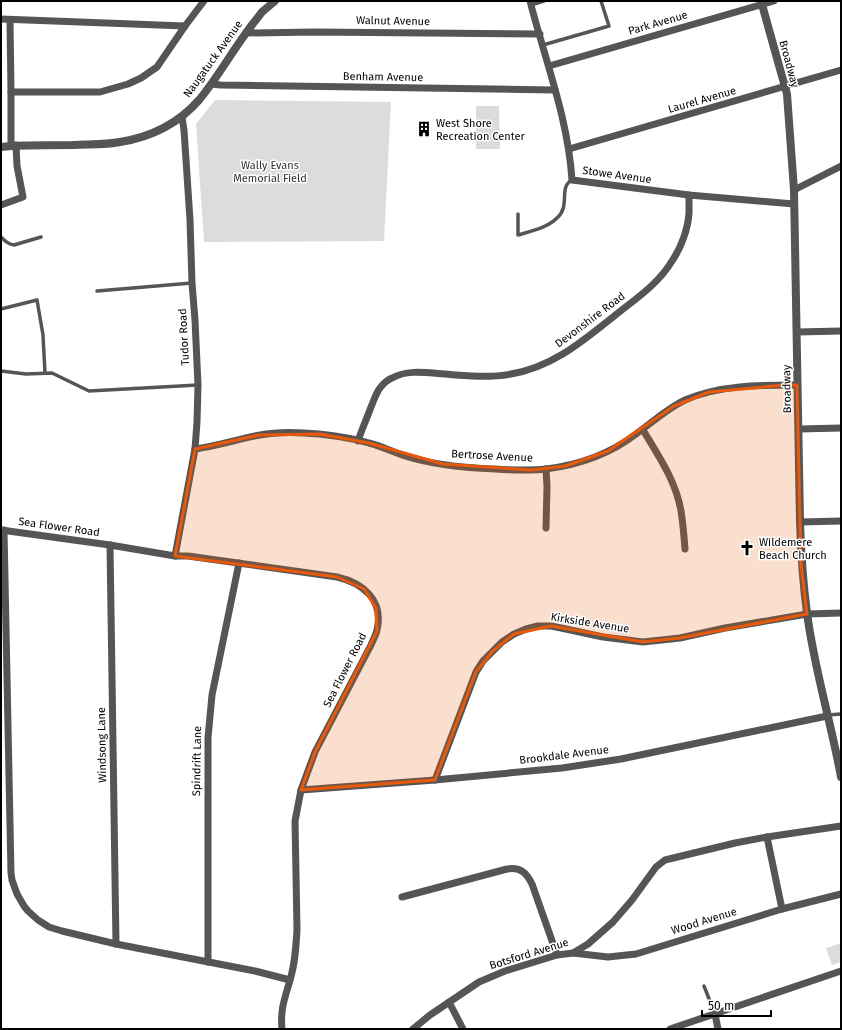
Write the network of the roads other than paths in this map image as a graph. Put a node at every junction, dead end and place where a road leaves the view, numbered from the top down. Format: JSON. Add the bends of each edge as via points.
{"nodes":[{"id":1,"x":204,"y":1,"type":"edge"},
{"id":2,"x":275,"y":1,"type":"edge"},
{"id":3,"x":544,"y":1,"type":"edge"},
{"id":4,"x":601,"y":1,"type":"edge"},
{"id":5,"x":774,"y":1,"type":"edge"},
{"id":6,"x":530,"y":3,"type":"edge"},
{"id":7,"x":761,"y":3,"type":"edge"},
{"id":8,"x":1,"y":19,"type":"edge"},
{"id":9,"x":10,"y":20,"type":"junction"},
{"id":10,"x":185,"y":26,"type":"junction"},
{"id":11,"x":246,"y":33,"type":"junction"},
{"id":12,"x":540,"y":34,"type":"junction"},
{"id":13,"x":543,"y":45,"type":"junction"},
{"id":14,"x":549,"y":66,"type":"junction"},
{"id":15,"x":841,"y":70,"type":"edge"},
{"id":16,"x":211,"y":84,"type":"junction"},
{"id":17,"x":785,"y":87,"type":"junction"},
{"id":18,"x":555,"y":90,"type":"junction"},
{"id":19,"x":12,"y":92,"type":"junction"},
{"id":20,"x":182,"y":117,"type":"junction"},
{"id":21,"x":14,"y":145,"type":"junction"},
{"id":22,"x":1,"y":147,"type":"edge"},
{"id":23,"x":569,"y":149,"type":"junction"},
{"id":24,"x":841,"y":166,"type":"edge"},
{"id":25,"x":572,"y":180,"type":"junction"},
{"id":26,"x":794,"y":190,"type":"junction"},
{"id":27,"x":689,"y":195,"type":"junction"},
{"id":28,"x":794,"y":204,"type":"junction"},
{"id":29,"x":1,"y":205,"type":"edge"},
{"id":30,"x":518,"y":214,"type":"dead end"},
{"id":31,"x":1,"y":237,"type":"edge"},
{"id":32,"x":41,"y":237,"type":"dead end"},
{"id":33,"x":192,"y":283,"type":"junction"},
{"id":34,"x":97,"y":291,"type":"dead end"},
{"id":35,"x":1,"y":309,"type":"edge"},
{"id":36,"x":841,"y":331,"type":"edge"},
{"id":37,"x":797,"y":332,"type":"junction"},
{"id":38,"x":1,"y":371,"type":"edge"},
{"id":39,"x":45,"y":373,"type":"junction"},
{"id":40,"x":198,"y":385,"type":"junction"},
{"id":41,"x":797,"y":385,"type":"junction"},
{"id":42,"x":841,"y":428,"type":"edge"},
{"id":43,"x":799,"y":429,"type":"junction"},
{"id":44,"x":643,"y":430,"type":"junction"},
{"id":45,"x":358,"y":441,"type":"junction"},
{"id":46,"x":195,"y":449,"type":"junction"},
{"id":47,"x":546,"y":469,"type":"junction"},
{"id":48,"x":841,"y":521,"type":"edge"},
{"id":49,"x":800,"y":522,"type":"junction"},
{"id":50,"x":546,"y":528,"type":"dead end"},
{"id":51,"x":3,"y":530,"type":"edge"},
{"id":52,"x":110,"y":545,"type":"junction"},
{"id":53,"x":685,"y":548,"type":"dead end"},
{"id":54,"x":176,"y":556,"type":"junction"},
{"id":55,"x":239,"y":563,"type":"junction"},
{"id":56,"x":841,"y":613,"type":"edge"},
{"id":57,"x":807,"y":614,"type":"junction"},
{"id":58,"x":841,"y":714,"type":"edge"},
{"id":59,"x":827,"y":716,"type":"junction"},
{"id":60,"x":840,"y":762,"type":"edge"},
{"id":61,"x":841,"y":777,"type":"edge"},
{"id":62,"x":434,"y":780,"type":"junction"},
{"id":63,"x":300,"y":790,"type":"junction"},
{"id":64,"x":841,"y":826,"type":"edge"},
{"id":65,"x":767,"y":837,"type":"junction"},
{"id":66,"x":841,"y":894,"type":"edge"},
{"id":67,"x":402,"y":897,"type":"dead end"},
{"id":68,"x":782,"y":908,"type":"junction"},
{"id":69,"x":116,"y":944,"type":"junction"},
{"id":70,"x":573,"y":953,"type":"junction"},
{"id":71,"x":557,"y":955,"type":"junction"},
{"id":72,"x":208,"y":962,"type":"junction"},
{"id":73,"x":841,"y":971,"type":"edge"},
{"id":74,"x":290,"y":980,"type":"junction"},
{"id":75,"x":704,"y":986,"type":"dead end"},
{"id":76,"x":448,"y":1002,"type":"junction"},
{"id":77,"x":714,"y":1014,"type":"junction"},
{"id":78,"x":282,"y":1029,"type":"edge"},
{"id":79,"x":413,"y":1029,"type":"edge"},
{"id":80,"x":463,"y":1029,"type":"edge"},
{"id":81,"x":670,"y":1029,"type":"edge"},
{"id":82,"x":718,"y":1029,"type":"edge"}],
"edges":[{"from":1,"to":10,"type":"street"},
{"from":2,"to":11,"type":"street","name":"Naugatuck Avenue","via":[[262,12]]},
{"from":3,"to":6,"type":"lane"},
{"from":4,"to":13,"type":"lane","via":[[609,26]]},
{"from":5,"to":7,"type":"street","name":"Park Avenue"},
{"from":6,"to":12,"type":"street","name":"Stowe Avenue"},
{"from":7,"to":14,"type":"street","name":"Park Avenue"},
{"from":7,"to":17,"type":"street","name":"Broadway"},
{"from":8,"to":9,"type":"street"},
{"from":9,"to":10,"type":"street"},
{"from":9,"to":19,"type":"street"},
{"from":10,"to":19,"type":"street","via":[[157,67],[128,84],[100,92]]},
{"from":11,"to":12,"type":"street","name":"Walnut Avenue"},
{"from":11,"to":16,"type":"street","name":"Naugatuck Avenue"},
{"from":12,"to":13,"type":"street","name":"Stowe Avenue"},
{"from":13,"to":14,"type":"street","name":"Stowe Avenue"},
{"from":14,"to":18,"type":"street","name":"Stowe Avenue"},
{"from":15,"to":17,"type":"street","name":"Laurel Avenue"},
{"from":16,"to":18,"type":"street","name":"Benham Avenue"},
{"from":16,"to":20,"type":"street","name":"Naugatuck Avenue"},
{"from":17,"to":23,"type":"street","name":"Laurel Avenue"},
{"from":17,"to":26,"type":"street","name":"Broadway"},
{"from":18,"to":23,"type":"street","name":"Stowe Avenue"},
{"from":19,"to":21,"type":"street"},
{"from":20,"to":21,"type":"street","name":"Naugatuck Avenue","via":[[158,132],[120,143]]},
{"from":20,"to":33,"type":"street","name":"Tudor Road"},
{"from":21,"to":22,"type":"street","name":"Naugatuck Avenue"},
{"from":21,"to":29,"type":"street","via":[[23,197]]},
{"from":23,"to":25,"type":"street","name":"Stowe Avenue"},
{"from":24,"to":26,"type":"street"},
{"from":25,"to":27,"type":"street","name":"Stowe Avenue"},
{"from":25,"to":30,"type":"lane","via":[[565,186],[563,210],[555,220],[518,235]]},
{"from":26,"to":28,"type":"street","name":"Broadway"},
{"from":27,"to":28,"type":"street","name":"Stowe Avenue"},
{"from":27,"to":45,"type":"street","name":"Devonshire Road","via":[[686,227],[669,266],[639,297],[578,345],[556,359],[512,374],[478,376],[413,372],[393,377],[380,388]]},
{"from":28,"to":37,"type":"street","name":"Broadway"},
{"from":31,"to":32,"type":"lane","via":[[14,245]]},
{"from":33,"to":34,"type":"lane"},
{"from":33,"to":40,"type":"street","name":"Tudor Road"},
{"from":35,"to":39,"type":"lane","via":[[37,300],[43,334]]},
{"from":36,"to":37,"type":"street"},
{"from":37,"to":41,"type":"street","name":"Broadway"},
{"from":38,"to":39,"type":"lane"},
{"from":39,"to":40,"type":"lane","via":[[52,373],[88,390]]},
{"from":40,"to":46,"type":"street","name":"Tudor Road"},
{"from":41,"to":43,"type":"street","name":"Broadway"},
{"from":41,"to":44,"type":"street","name":"Bertrose Avenue","via":[[709,392],[685,400],[663,412]]},
{"from":42,"to":43,"type":"street"},
{"from":43,"to":49,"type":"street","name":"Broadway"},
{"from":44,"to":47,"type":"street","name":"Bertrose Avenue","via":[[594,457]]},
{"from":44,"to":53,"type":"street","via":[[675,489],[681,510]]},
{"from":45,"to":46,"type":"street","name":"Bertrose Avenue","via":[[320,434],[278,432]]},
{"from":45,"to":47,"type":"street","name":"Bertrose Avenue","via":[[405,456],[443,464],[484,469]]},
{"from":46,"to":54,"type":"street","name":"Tudor Road"},
{"from":47,"to":50,"type":"street"},
{"from":48,"to":49,"type":"street"},
{"from":49,"to":57,"type":"street","name":"Broadway","via":[[801,562]]},
{"from":51,"to":52,"type":"street","name":"Sea Flower Road"},
{"from":51,"to":69,"type":"street","via":[[12,880],[28,911],[50,927]]},
{"from":52,"to":54,"type":"street","name":"Sea Flower Road"},
{"from":52,"to":69,"type":"street","name":"Windsong Lane"},
{"from":54,"to":55,"type":"street","name":"Sea Flower Road"},
{"from":55,"to":63,"type":"street","name":"Sea Flower Road","via":[[347,579],[364,589],[373,599],[376,608],[377,631],[315,752]]},
{"from":55,"to":72,"type":"street","name":"Spindrift Lane","via":[[212,695],[208,738]]},
{"from":56,"to":57,"type":"street","name":"Kirkside Avenue"},
{"from":57,"to":59,"type":"street","name":"Broadway"},
{"from":57,"to":62,"type":"street","name":"Kirkside Avenue","via":[[680,638],[643,642],[550,626],[538,626],[514,634],[502,642],[476,672]]},
{"from":58,"to":59,"type":"lane"},
{"from":59,"to":60,"type":"street","name":"Broadway"},
{"from":59,"to":62,"type":"street","name":"Brookdale Avenue","via":[[621,759],[562,768]]},
{"from":60,"to":61,"type":"street","name":"Broadway"},
{"from":62,"to":63,"type":"street","name":"Brookdale Avenue"},
{"from":63,"to":74,"type":"street","name":"Sea Flower Road","via":[[296,822],[297,930]]},
{"from":64,"to":65,"type":"street","name":"Botsford Avenue"},
{"from":65,"to":68,"type":"street"},
{"from":65,"to":70,"type":"street","name":"Botsford Avenue","via":[[671,858],[661,863],[613,922],[588,944]]},
{"from":66,"to":68,"type":"street","name":"Wood Avenue"},
{"from":67,"to":71,"type":"street","via":[[507,869],[520,870],[532,884]]},
{"from":68,"to":70,"type":"street","name":"Wood Avenue","via":[[636,954],[608,957]]},
{"from":69,"to":72,"type":"street"},
{"from":70,"to":71,"type":"street","name":"Botsford Avenue"},
{"from":71,"to":76,"type":"street","name":"Botsford Avenue","via":[[479,982]]},
{"from":72,"to":74,"type":"street"},
{"from":73,"to":77,"type":"street"},
{"from":74,"to":78,"type":"street","name":"Sea Flower Road","via":[[282,1004]]},
{"from":75,"to":77,"type":"lane"},
{"from":76,"to":79,"type":"street","name":"Botsford Avenue"},
{"from":76,"to":80,"type":"street"},
{"from":77,"to":81,"type":"street"},
{"from":77,"to":82,"type":"street"}]}
